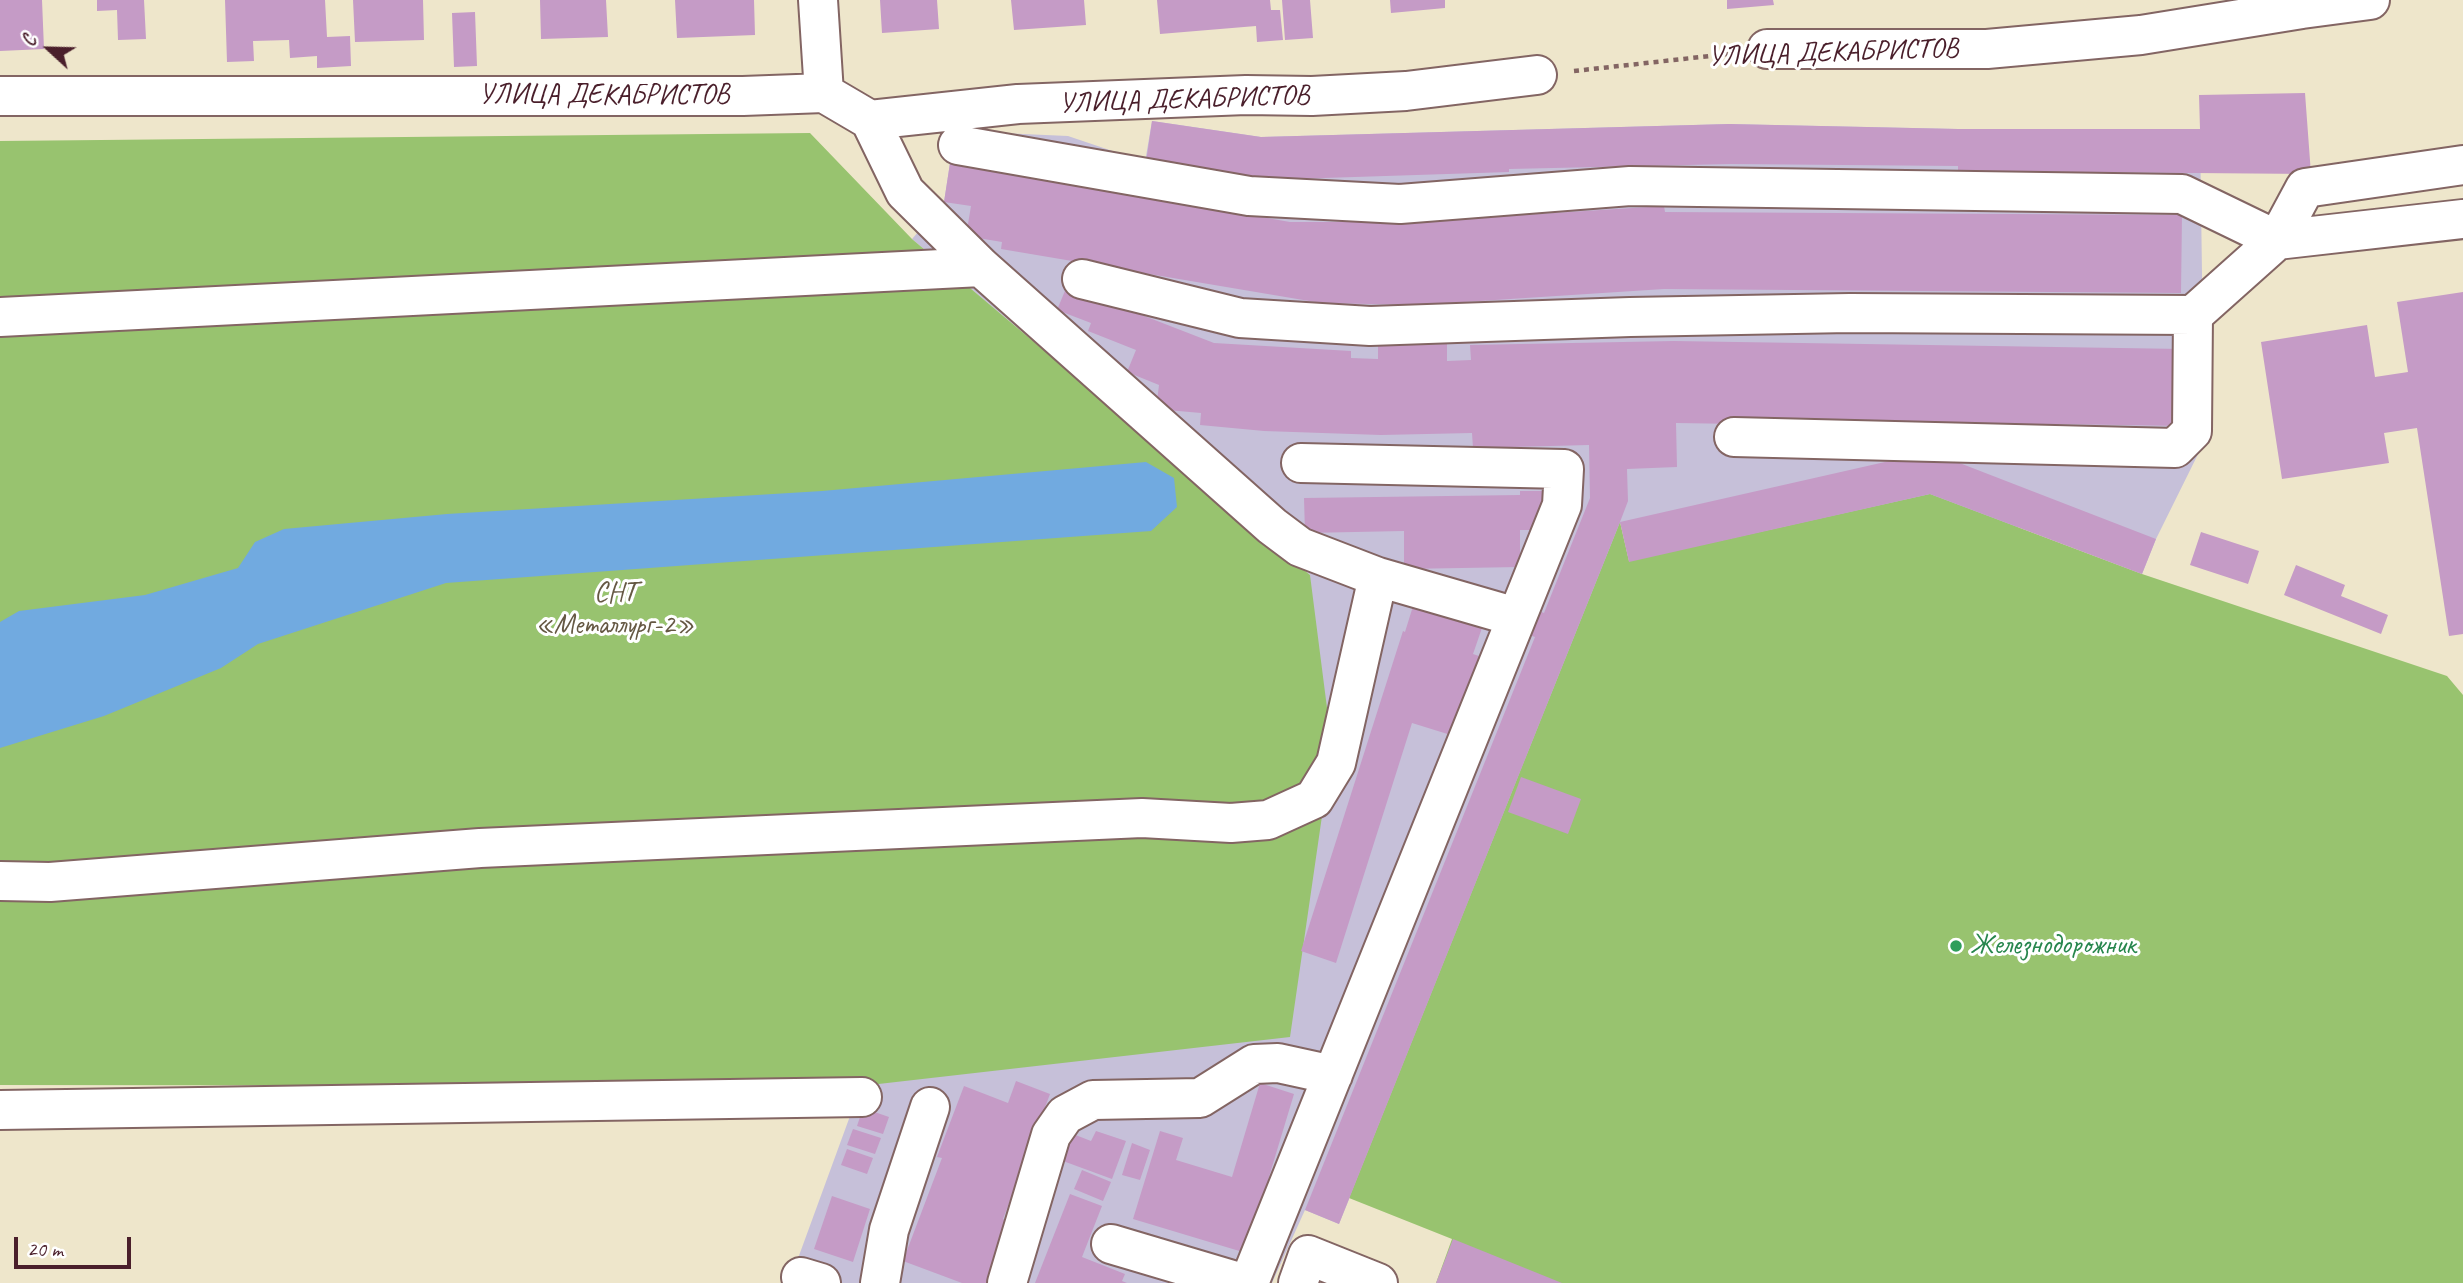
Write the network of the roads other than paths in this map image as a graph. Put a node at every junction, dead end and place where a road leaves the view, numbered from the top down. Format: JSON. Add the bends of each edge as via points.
{"nodes":[{"id":1,"x":818,"y":0,"type":"edge"},
{"id":2,"x":2370,"y":0,"type":"edge"},
{"id":3,"x":1768,"y":49,"type":"road end"},
{"id":4,"x":1537,"y":75,"type":"road end"},
{"id":5,"x":824,"y":93,"type":"junction"},
{"id":6,"x":0,"y":96,"type":"edge"},
{"id":7,"x":870,"y":120,"type":"junction"},
{"id":8,"x":958,"y":145,"type":"dead end"},
{"id":9,"x":2463,"y":165,"type":"edge"},
{"id":10,"x":2463,"y":219,"type":"edge"},
{"id":11,"x":2277,"y":240,"type":"junction"},
{"id":12,"x":981,"y":267,"type":"junction"},
{"id":13,"x":1082,"y":279,"type":"dead end"},
{"id":14,"x":2193,"y":315,"type":"junction"},
{"id":15,"x":0,"y":317,"type":"edge"},
{"id":16,"x":1734,"y":437,"type":"dead end"},
{"id":17,"x":1301,"y":463,"type":"dead end"},
{"id":18,"x":1378,"y":577,"type":"junction"},
{"id":19,"x":1516,"y":617,"type":"junction"},
{"id":20,"x":0,"y":881,"type":"edge"},
{"id":21,"x":1333,"y":1075,"type":"junction"},
{"id":22,"x":862,"y":1097,"type":"dead end"},
{"id":23,"x":930,"y":1107,"type":"dead end"},
{"id":24,"x":0,"y":1110,"type":"edge"},
{"id":25,"x":1111,"y":1244,"type":"dead end"},
{"id":26,"x":880,"y":1283,"type":"edge"},
{"id":27,"x":1007,"y":1283,"type":"edge"},
{"id":28,"x":1242,"y":1283,"type":"edge"},
{"id":29,"x":1249,"y":1283,"type":"edge"},
{"id":30,"x":1298,"y":1283,"type":"edge"},
{"id":31,"x":1378,"y":1283,"type":"edge"}],
"edges":[{"from":1,"to":5,"type":"street"},
{"from":2,"to":3,"type":"street","name":"УЛИЦА ДЕКАБРИСТОВ","via":[[2141,35],[1987,48]]},
{"from":4,"to":7,"type":"street","name":"УЛИЦА ДЕКАБРИСТОВ","via":[[1406,91],[1018,104]]},
{"from":5,"to":6,"type":"street","name":"УЛИЦА ДЕКАБРИСТОВ"},
{"from":5,"to":7,"type":"street"},
{"from":7,"to":12,"type":"street","via":[[905,192]]},
{"from":8,"to":11,"type":"street","via":[[1249,196],[1399,204],[1630,186],[2182,194]]},
{"from":9,"to":11,"type":"street","via":[[2305,188]]},
{"from":10,"to":11,"type":"street"},
{"from":11,"to":14,"type":"street"},
{"from":12,"to":15,"type":"street"},
{"from":12,"to":18,"type":"street","via":[[1272,526],[1300,547]]},
{"from":13,"to":14,"type":"street","via":[[1240,318],[1370,326],[1850,313]]},
{"from":14,"to":16,"type":"street","via":[[2192,431],[2175,448]]},
{"from":17,"to":19,"type":"street","via":[[1564,469],[1562,505]]},
{"from":18,"to":19,"type":"street"},
{"from":18,"to":20,"type":"street","via":[[1336,763],[1314,799],[1268,820],[1231,823],[1142,818],[480,848],[50,882]]},
{"from":19,"to":21,"type":"street"},
{"from":21,"to":27,"type":"street","via":[[1278,1063],[1254,1064],[1199,1098],[1093,1100],[1065,1115],[1051,1135]]},
{"from":21,"to":29,"type":"street"},
{"from":22,"to":24,"type":"street"},
{"from":23,"to":26,"type":"street","via":[[889,1230]]},
{"from":25,"to":28,"type":"street"},
{"from":30,"to":31,"type":"street","via":[[1308,1255]]}]}
